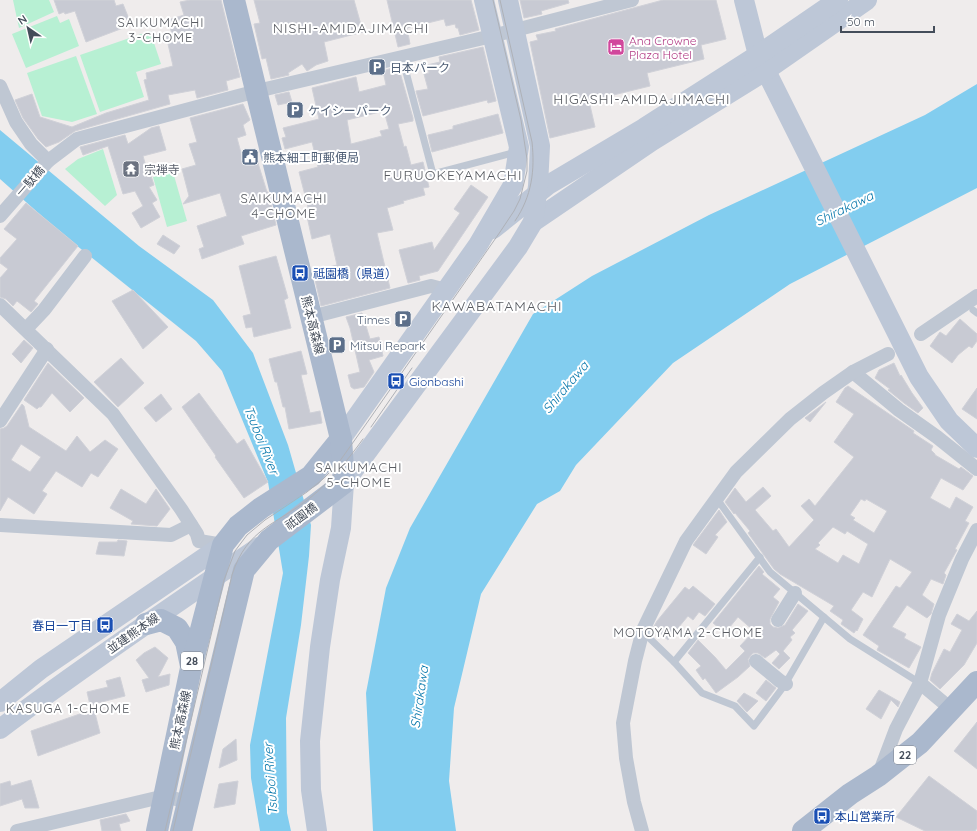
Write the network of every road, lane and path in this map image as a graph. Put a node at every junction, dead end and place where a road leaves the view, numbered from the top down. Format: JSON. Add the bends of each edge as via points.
{"nodes":[{"id":1,"x":234,"y":0,"type":"edge"},
{"id":2,"x":484,"y":0,"type":"edge"},
{"id":3,"x":508,"y":0,"type":"edge"},
{"id":4,"x":632,"y":0,"type":"edge"},
{"id":5,"x":744,"y":0,"type":"edge"},
{"id":6,"x":838,"y":0,"type":"edge"},
{"id":7,"x":867,"y":0,"type":"edge"},
{"id":8,"x":516,"y":29,"type":"junction"},
{"id":9,"x":492,"y":36,"type":"junction"},
{"id":10,"x":402,"y":57,"type":"junction"},
{"id":11,"x":762,"y":63,"type":"junction"},
{"id":12,"x":0,"y":86,"type":"edge"},
{"id":13,"x":257,"y":91,"type":"junction"},
{"id":14,"x":540,"y":146,"type":"junction"},
{"id":15,"x":519,"y":152,"type":"junction"},
{"id":16,"x":48,"y":160,"type":"junction"},
{"id":17,"x":574,"y":169,"type":"junction"},
{"id":18,"x":537,"y":193,"type":"junction"},
{"id":19,"x":0,"y":216,"type":"edge"},
{"id":20,"x":533,"y":222,"type":"junction"},
{"id":21,"x":478,"y":245,"type":"junction"},
{"id":22,"x":85,"y":256,"type":"dead end"},
{"id":23,"x":446,"y":290,"type":"junction"},
{"id":24,"x":977,"y":296,"type":"edge"},
{"id":25,"x":0,"y":305,"type":"edge"},
{"id":26,"x":311,"y":318,"type":"junction"},
{"id":27,"x":26,"y":330,"type":"junction"},
{"id":28,"x":921,"y":334,"type":"dead end"},
{"id":29,"x":47,"y":349,"type":"junction"},
{"id":30,"x":888,"y":354,"type":"dead end"},
{"id":31,"x":853,"y":372,"type":"junction"},
{"id":32,"x":0,"y":421,"type":"edge"},
{"id":33,"x":341,"y":439,"type":"junction"},
{"id":34,"x":977,"y":448,"type":"edge"},
{"id":35,"x":977,"y":469,"type":"edge"},
{"id":36,"x":336,"y":489,"type":"junction"},
{"id":37,"x":717,"y":499,"type":"junction"},
{"id":38,"x":181,"y":509,"type":"junction"},
{"id":39,"x":0,"y":525,"type":"edge"},
{"id":40,"x":191,"y":525,"type":"junction"},
{"id":41,"x":977,"y":530,"type":"edge"},
{"id":42,"x":155,"y":534,"type":"junction"},
{"id":43,"x":271,"y":538,"type":"junction"},
{"id":44,"x":223,"y":545,"type":"junction"},
{"id":45,"x":760,"y":557,"type":"junction"},
{"id":46,"x":216,"y":576,"type":"junction"},
{"id":47,"x":795,"y":593,"type":"junction"},
{"id":48,"x":824,"y":617,"type":"junction"},
{"id":49,"x":778,"y":620,"type":"dead end"},
{"id":50,"x":146,"y":624,"type":"junction"},
{"id":51,"x":642,"y":632,"type":"junction"},
{"id":52,"x":756,"y":661,"type":"dead end"},
{"id":53,"x":674,"y":662,"type":"junction"},
{"id":54,"x":191,"y":668,"type":"junction"},
{"id":55,"x":977,"y":682,"type":"edge"},
{"id":56,"x":920,"y":683,"type":"junction"},
{"id":57,"x":786,"y":684,"type":"junction"},
{"id":58,"x":0,"y":702,"type":"edge"},
{"id":59,"x":951,"y":709,"type":"junction"},
{"id":60,"x":0,"y":729,"type":"edge"},
{"id":61,"x":878,"y":776,"type":"junction"},
{"id":62,"x":165,"y":796,"type":"junction"},
{"id":63,"x":187,"y":802,"type":"junction"},
{"id":64,"x":18,"y":831,"type":"edge"},
{"id":65,"x":156,"y":831,"type":"edge"},
{"id":66,"x":181,"y":831,"type":"edge"},
{"id":67,"x":317,"y":831,"type":"edge"},
{"id":68,"x":642,"y":831,"type":"edge"},
{"id":69,"x":803,"y":831,"type":"edge"}],
"edges":[{"from":1,"to":13,"type":"main road","name":"熊本高森線"},
{"from":2,"to":9,"type":"street"},
{"from":3,"to":8,"type":"street"},
{"from":4,"to":8,"type":"street","name":"一駄橋"},
{"from":5,"to":11,"type":"street"},
{"from":6,"to":11,"type":"street"},
{"from":7,"to":11,"type":"street"},
{"from":8,"to":9,"type":"street","name":"一駄橋"},
{"from":8,"to":14,"type":"street"},
{"from":9,"to":10,"type":"street","name":"一駄橋"},
{"from":9,"to":15,"type":"street"},
{"from":10,"to":13,"type":"street","name":"一駄橋"},
{"from":10,"to":15,"type":"lane","via":[[433,174]]},
{"from":11,"to":17,"type":"street"},
{"from":11,"to":20,"type":"street"},
{"from":11,"to":34,"type":"street","via":[[919,377],[949,421]]},
{"from":12,"to":16,"type":"street","via":[[16,122],[31,144]]},
{"from":13,"to":16,"type":"street","name":"一駄橋","via":[[77,140]]},
{"from":13,"to":26,"type":"main road","name":"熊本高森線"},
{"from":14,"to":17,"type":"street","via":[[555,166]]},
{"from":14,"to":18,"type":"street"},
{"from":15,"to":21,"type":"street","via":[[513,185]]},
{"from":16,"to":19,"type":"street","name":"一駄橋"},
{"from":17,"to":18,"type":"street"},
{"from":18,"to":20,"type":"street"},
{"from":18,"to":21,"type":"street","via":[[499,223]]},
{"from":20,"to":36,"type":"street","via":[[518,247]]},
{"from":21,"to":23,"type":"street"},
{"from":22,"to":27,"type":"street"},
{"from":23,"to":26,"type":"street","via":[[431,286]]},
{"from":23,"to":33,"type":"street"},
{"from":24,"to":28,"type":"street"},
{"from":25,"to":27,"type":"street"},
{"from":26,"to":33,"type":"main road","name":"熊本高森線"},
{"from":27,"to":29,"type":"street"},
{"from":29,"to":32,"type":"street"},
{"from":29,"to":38,"type":"street","via":[[113,414]]},
{"from":30,"to":31,"type":"street"},
{"from":31,"to":35,"type":"street"},
{"from":31,"to":37,"type":"street","via":[[785,424],[736,472]]},
{"from":33,"to":36,"type":"main road","name":"熊本高森線"},
{"from":33,"to":44,"type":"main road","name":"熊本高森線","number":"28","via":[[311,476],[238,526]]},
{"from":36,"to":43,"type":"main road","name":"祇園橋","number":"28"},
{"from":36,"to":67,"type":"street","via":[[341,528],[320,647],[310,741],[311,790]]},
{"from":37,"to":45,"type":"lane"},
{"from":37,"to":51,"type":"street","via":[[686,541]]},
{"from":38,"to":40,"type":"street"},
{"from":38,"to":42,"type":"street","via":[[170,529]]},
{"from":39,"to":42,"type":"street"},
{"from":40,"to":42,"type":"street","via":[[171,535]]},
{"from":40,"to":44,"type":"street","via":[[199,541]]},
{"from":41,"to":56,"type":"street","via":[[939,615]]},
{"from":43,"to":46,"type":"street","name":"並建熊本線"},
{"from":43,"to":63,"type":"main road","number":"28","via":[[244,570]]},
{"from":44,"to":46,"type":"main road","name":"熊本高森線","number":"28"},
{"from":44,"to":58,"type":"street","name":"並建熊本線","via":[[41,669]]},
{"from":45,"to":47,"type":"lane","via":[[770,572]]},
{"from":45,"to":53,"type":"lane"},
{"from":46,"to":50,"type":"street","name":"並建熊本線"},
{"from":46,"to":54,"type":"main road","name":"熊本高森線","number":"28"},
{"from":47,"to":48,"type":"lane"},
{"from":47,"to":49,"type":"street"},
{"from":48,"to":56,"type":"lane","via":[[850,639]]},
{"from":48,"to":57,"type":"lane"},
{"from":50,"to":54,"type":"main road","via":[[161,620],[177,628],[186,642]]},
{"from":50,"to":60,"type":"street","name":"並建熊本線"},
{"from":51,"to":53,"type":"lane"},
{"from":51,"to":68,"type":"street","via":[[623,723],[626,758]]},
{"from":52,"to":57,"type":"street","via":[[780,682]]},
{"from":53,"to":57,"type":"lane","via":[[702,693],[735,706],[754,726]]},
{"from":54,"to":62,"type":"main road","name":"熊本高森線","number":"28"},
{"from":55,"to":59,"type":"main road","number":"22"},
{"from":56,"to":59,"type":"street"},
{"from":56,"to":61,"type":"street","via":[[896,729]]},
{"from":59,"to":61,"type":"main road","number":"22","via":[[920,743]]},
{"from":61,"to":69,"type":"main road","number":"22","via":[[850,794]]},
{"from":62,"to":63,"type":"street"},
{"from":62,"to":64,"type":"street"},
{"from":62,"to":65,"type":"main road","name":"熊本高森線","number":"28"},
{"from":63,"to":66,"type":"main road","number":"28"}]}
